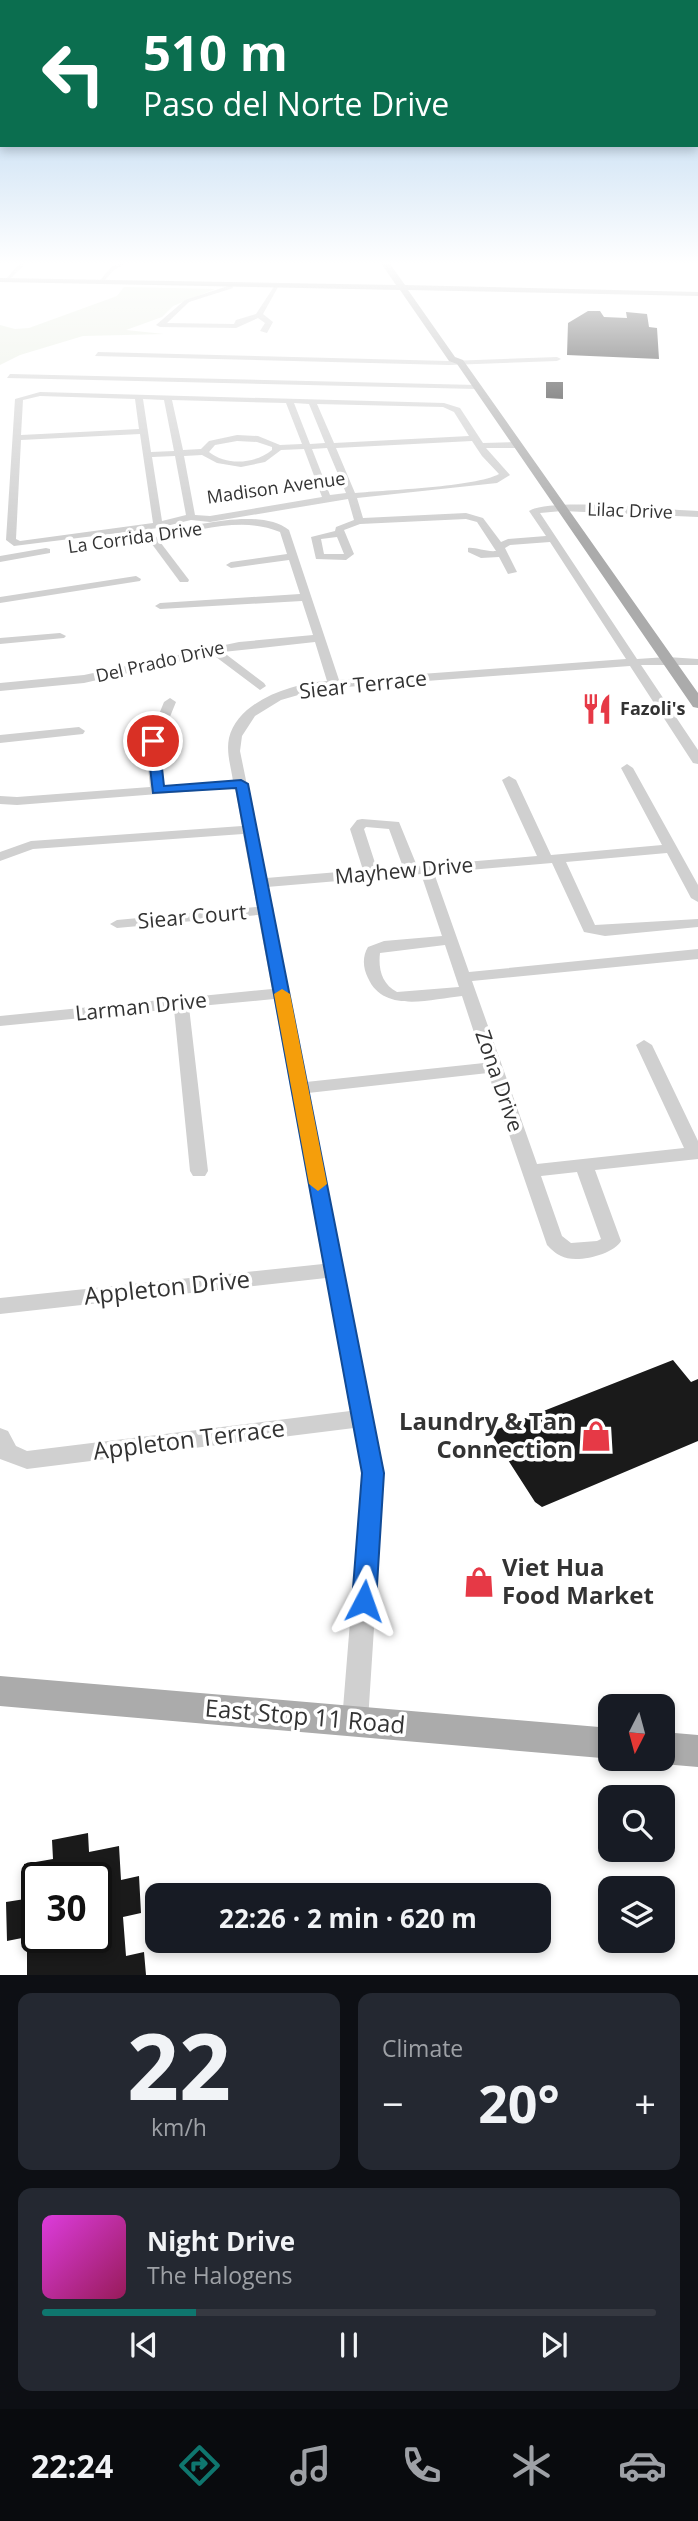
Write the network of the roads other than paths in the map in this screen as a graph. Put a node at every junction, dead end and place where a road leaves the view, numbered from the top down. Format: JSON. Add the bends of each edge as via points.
{"nodes":[{"id":1,"x":448,"y":353,"type":"edge"},
{"id":2,"x":98,"y":354,"type":"dead end"},
{"id":3,"x":557,"y":359,"type":"dead end"},
{"id":4,"x":460,"y":362,"type":"junction"},
{"id":5,"x":10,"y":376,"type":"dead end"},
{"id":6,"x":477,"y":387,"type":"junction"},
{"id":7,"x":139,"y":398,"type":"junction"},
{"id":8,"x":168,"y":398,"type":"junction"},
{"id":9,"x":289,"y":401,"type":"junction"},
{"id":10,"x":312,"y":401,"type":"junction"},
{"id":11,"x":143,"y":431,"type":"junction"},
{"id":12,"x":16,"y":438,"type":"junction"},
{"id":13,"x":479,"y":445,"type":"junction"},
{"id":14,"x":331,"y":446,"type":"junction"},
{"id":15,"x":306,"y":447,"type":"junction"},
{"id":16,"x":519,"y":447,"type":"junction"},
{"id":17,"x":277,"y":448,"type":"junction"},
{"id":18,"x":204,"y":452,"type":"junction"},
{"id":19,"x":178,"y":453,"type":"junction"},
{"id":20,"x":146,"y":455,"type":"junction"},
{"id":21,"x":352,"y":496,"type":"junction"},
{"id":22,"x":327,"y":498,"type":"junction"},
{"id":23,"x":562,"y":508,"type":"junction"},
{"id":24,"x":698,"y":514,"type":"edge"},
{"id":25,"x":191,"y":517,"type":"junction"},
{"id":26,"x":359,"y":521,"type":"junction"},
{"id":27,"x":158,"y":525,"type":"junction"},
{"id":28,"x":341,"y":533,"type":"dead end"},
{"id":29,"x":151,"y":536,"type":"junction"},
{"id":30,"x":492,"y":536,"type":"junction"},
{"id":31,"x":554,"y":542,"type":"junction"},
{"id":32,"x":502,"y":549,"type":"junction"},
{"id":33,"x":294,"y":556,"type":"junction"},
{"id":34,"x":0,"y":559,"type":"edge"},
{"id":35,"x":231,"y":565,"type":"dead end"},
{"id":36,"x":512,"y":572,"type":"dead end"},
{"id":37,"x":136,"y":579,"type":"dead end"},
{"id":38,"x":184,"y":579,"type":"dead end"},
{"id":39,"x":307,"y":597,"type":"junction"},
{"id":40,"x":0,"y":600,"type":"edge"},
{"id":41,"x":160,"y":606,"type":"dead end"},
{"id":42,"x":60,"y":636,"type":"dead end"},
{"id":43,"x":320,"y":638,"type":"junction"},
{"id":44,"x":0,"y":641,"type":"edge"},
{"id":45,"x":214,"y":650,"type":"junction"},
{"id":46,"x":667,"y":660,"type":"junction"},
{"id":47,"x":634,"y":662,"type":"junction"},
{"id":48,"x":698,"y":662,"type":"edge"},
{"id":49,"x":334,"y":684,"type":"junction"},
{"id":50,"x":260,"y":686,"type":"dead end"},
{"id":51,"x":0,"y":687,"type":"edge"},
{"id":52,"x":170,"y":702,"type":"dead end"},
{"id":53,"x":698,"y":704,"type":"edge"},
{"id":54,"x":79,"y":731,"type":"dead end"},
{"id":55,"x":0,"y":738,"type":"edge"},
{"id":56,"x":698,"y":760,"type":"edge"},
{"id":57,"x":627,"y":768,"type":"dead end"},
{"id":58,"x":509,"y":780,"type":"dead end"},
{"id":59,"x":241,"y":784,"type":"junction"},
{"id":60,"x":158,"y":790,"type":"junction"},
{"id":61,"x":0,"y":800,"type":"edge"},
{"id":62,"x":250,"y":829,"type":"junction"},
{"id":63,"x":670,"y":849,"type":"junction"},
{"id":64,"x":2,"y":856,"type":"edge"},
{"id":65,"x":551,"y":859,"type":"junction"},
{"id":66,"x":419,"y":870,"type":"junction"},
{"id":67,"x":371,"y":874,"type":"junction"},
{"id":68,"x":261,"y":883,"type":"junction"},
{"id":69,"x":698,"y":898,"type":"edge"},
{"id":70,"x":267,"y":910,"type":"junction"},
{"id":71,"x":698,"y":923,"type":"edge"},
{"id":72,"x":117,"y":924,"type":"dead end"},
{"id":73,"x":451,"y":940,"type":"junction"},
{"id":74,"x":698,"y":954,"type":"edge"},
{"id":75,"x":466,"y":984,"type":"junction"},
{"id":76,"x":282,"y":993,"type":"junction"},
{"id":77,"x":181,"y":1003,"type":"junction"},
{"id":78,"x":0,"y":1021,"type":"edge"},
{"id":79,"x":644,"y":1045,"type":"dead end"},
{"id":80,"x":494,"y":1067,"type":"junction"},
{"id":81,"x":300,"y":1088,"type":"junction"},
{"id":82,"x":696,"y":1153,"type":"edge"},
{"id":83,"x":584,"y":1165,"type":"junction"},
{"id":84,"x":199,"y":1171,"type":"dead end"},
{"id":85,"x":529,"y":1171,"type":"junction"},
{"id":86,"x":334,"y":1270,"type":"junction"},
{"id":87,"x":0,"y":1306,"type":"edge"},
{"id":88,"x":362,"y":1418,"type":"junction"},
{"id":89,"x":0,"y":1437,"type":"edge"},
{"id":90,"x":0,"y":1691,"type":"edge"},
{"id":91,"x":355,"y":1721,"type":"junction"},
{"id":92,"x":598,"y":1743,"type":"edge"},
{"id":93,"x":676,"y":1749,"type":"edge"},
{"id":94,"x":698,"y":1751,"type":"edge"}],
"edges":[{"from":1,"to":4,"type":"main road"},
{"from":2,"to":4,"type":"street"},
{"from":3,"to":4,"type":"street"},
{"from":4,"to":6,"type":"main road"},
{"from":5,"to":6,"type":"street"},
{"from":6,"to":16,"type":"main road"},
{"from":7,"to":8,"type":"street"},
{"from":7,"to":11,"type":"street"},
{"from":7,"to":12,"type":"street","via":[[24,396],[19,399]]},
{"from":8,"to":9,"type":"street"},
{"from":8,"to":19,"type":"street"},
{"from":9,"to":10,"type":"street"},
{"from":9,"to":15,"type":"street"},
{"from":10,"to":13,"type":"street","via":[[446,405],[457,410]]},
{"from":10,"to":14,"type":"street"},
{"from":11,"to":12,"type":"street"},
{"from":11,"to":20,"type":"street"},
{"from":12,"to":27,"type":"street","name":"Madison Avenue","via":[[11,540],[19,544]]},
{"from":13,"to":14,"type":"street","name":"Madison Avenue"},
{"from":13,"to":16,"type":"street","name":"Madison Avenue"},
{"from":13,"to":21,"type":"street","name":"Madison Avenue","via":[[503,477]]},
{"from":14,"to":15,"type":"street","name":"Madison Avenue"},
{"from":14,"to":21,"type":"street"},
{"from":15,"to":17,"type":"street","name":"Madison Avenue"},
{"from":15,"to":22,"type":"street"},
{"from":16,"to":23,"type":"main road"},
{"from":17,"to":18,"type":"street","via":[[264,440],[237,438],[212,443]]},
{"from":17,"to":18,"type":"street","via":[[268,458],[245,463],[219,461]]},
{"from":18,"to":19,"type":"street"},
{"from":19,"to":20,"type":"street"},
{"from":19,"to":25,"type":"street"},
{"from":20,"to":27,"type":"street"},
{"from":21,"to":22,"type":"street","name":"Madison Avenue"},
{"from":21,"to":26,"type":"street"},
{"from":22,"to":25,"type":"street","name":"Madison Avenue","via":[[210,519]]},
{"from":23,"to":24,"type":"street","name":"Lilac Drive"},
{"from":23,"to":31,"type":"street","via":[[534,511]]},
{"from":23,"to":46,"type":"main road"},
{"from":25,"to":27,"type":"street","name":"Madison Avenue"},
{"from":26,"to":28,"type":"street","via":[[346,524],[339,529]]},
{"from":26,"to":30,"type":"street","via":[[466,516],[480,520]]},
{"from":29,"to":33,"type":"street","name":"La Corrida Drive","via":[[244,523],[271,524],[285,531]]},
{"from":29,"to":34,"type":"street","name":"La Corrida Drive"},
{"from":29,"to":38,"type":"street"},
{"from":30,"to":32,"type":"street"},
{"from":30,"to":32,"type":"street","via":[[471,539],[471,547],[481,555]]},
{"from":31,"to":32,"type":"street"},
{"from":31,"to":47,"type":"street"},
{"from":32,"to":36,"type":"street"},
{"from":33,"to":35,"type":"street"},
{"from":33,"to":39,"type":"street"},
{"from":37,"to":40,"type":"street"},
{"from":39,"to":41,"type":"street"},
{"from":39,"to":43,"type":"street"},
{"from":42,"to":44,"type":"street"},
{"from":43,"to":45,"type":"street","name":"Del Prado Drive"},
{"from":43,"to":49,"type":"street"},
{"from":45,"to":50,"type":"street"},
{"from":45,"to":51,"type":"street","name":"Del Prado Drive","via":[[84,680]]},
{"from":46,"to":47,"type":"street","name":"Siear Terrace"},
{"from":46,"to":48,"type":"street","name":"Siear Terrace"},
{"from":46,"to":53,"type":"main road"},
{"from":47,"to":49,"type":"street","name":"Siear Terrace"},
{"from":47,"to":56,"type":"street"},
{"from":49,"to":59,"type":"street","name":"Siear Terrace","via":[[276,698],[244,720],[234,746]]},
{"from":52,"to":60,"type":"street","via":[[152,746]]},
{"from":54,"to":55,"type":"street"},
{"from":57,"to":63,"type":"street"},
{"from":58,"to":65,"type":"street"},
{"from":59,"to":60,"type":"street"},
{"from":59,"to":62,"type":"street","name":"Siear Terrace"},
{"from":60,"to":61,"type":"street"},
{"from":62,"to":64,"type":"street","via":[[31,845]]},
{"from":62,"to":68,"type":"street","name":"Siear Terrace"},
{"from":63,"to":65,"type":"street","name":"Mayhew Drive"},
{"from":63,"to":69,"type":"street"},
{"from":65,"to":66,"type":"street","name":"Mayhew Drive"},
{"from":65,"to":71,"type":"street","via":[[589,929]]},
{"from":66,"to":67,"type":"street","name":"Mayhew Drive"},
{"from":66,"to":67,"type":"street","name":"Zona Drive","via":[[394,825],[362,823],[357,827]]},
{"from":66,"to":73,"type":"street","name":"Zona Drive"},
{"from":67,"to":68,"type":"street","name":"Mayhew Drive"},
{"from":68,"to":70,"type":"street","name":"Siear Terrace"},
{"from":70,"to":72,"type":"street","name":"Siear Court"},
{"from":70,"to":76,"type":"street","name":"Siear Terrace"},
{"from":73,"to":75,"type":"street","name":"Zona Drive"},
{"from":73,"to":75,"type":"street","via":[[373,950],[380,990],[397,997]]},
{"from":74,"to":75,"type":"street"},
{"from":75,"to":80,"type":"street","name":"Zona Drive"},
{"from":76,"to":77,"type":"street","name":"Larman Drive"},
{"from":76,"to":81,"type":"street","name":"Siear Terrace"},
{"from":77,"to":78,"type":"street","name":"Larman Drive"},
{"from":77,"to":84,"type":"street"},
{"from":79,"to":82,"type":"street"},
{"from":80,"to":81,"type":"street"},
{"from":80,"to":85,"type":"street","name":"Zona Drive"},
{"from":81,"to":86,"type":"street","name":"Siear Terrace"},
{"from":82,"to":83,"type":"street"},
{"from":83,"to":85,"type":"street"},
{"from":83,"to":85,"type":"street","name":"Zona Drive","via":[[611,1235],[601,1248],[575,1252],[557,1245]]},
{"from":86,"to":87,"type":"street","name":"Appleton Drive"},
{"from":86,"to":88,"type":"street","name":"Siear Terrace"},
{"from":88,"to":89,"type":"street","name":"Appleton Terrace","via":[[34,1460],[16,1458],[4,1449]]},
{"from":88,"to":91,"type":"street","name":"Siear Terrace","via":[[373,1480]]},
{"from":90,"to":91,"type":"main road","name":"East Stop 11 Road"},
{"from":91,"to":92,"type":"main road","name":"East Stop 11 Road"},
{"from":93,"to":94,"type":"main road"}]}
